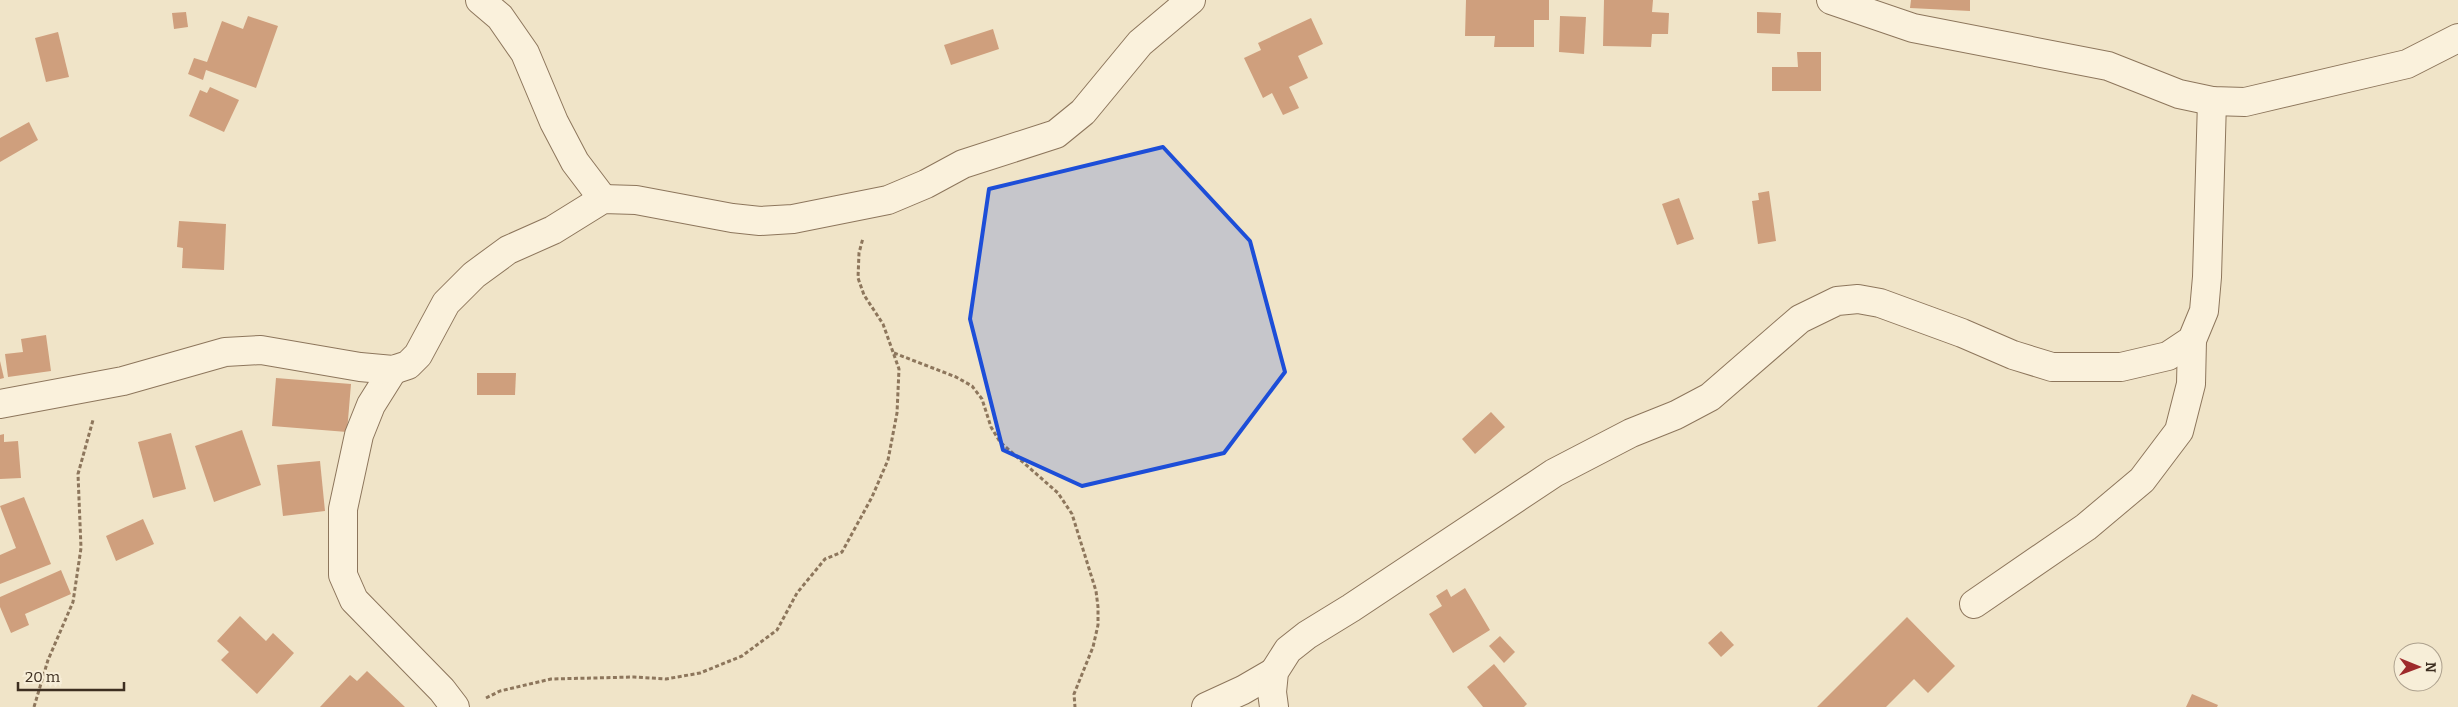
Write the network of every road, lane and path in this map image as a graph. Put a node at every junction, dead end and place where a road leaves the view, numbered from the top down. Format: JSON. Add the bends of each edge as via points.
{"nodes":[{"id":1,"x":480,"y":0,"type":"edge"},
{"id":2,"x":1191,"y":0,"type":"edge"},
{"id":3,"x":1831,"y":0,"type":"edge"},
{"id":4,"x":2458,"y":38,"type":"edge"},
{"id":5,"x":2212,"y":101,"type":"junction"},
{"id":6,"x":603,"y":199,"type":"junction"},
{"id":7,"x":875,"y":202,"type":"junction"},
{"id":8,"x":2192,"y":340,"type":"junction"},
{"id":9,"x":893,"y":353,"type":"junction"},
{"id":10,"x":393,"y":370,"type":"junction"},
{"id":11,"x":105,"y":384,"type":"junction"},
{"id":12,"x":0,"y":404,"type":"edge"},
{"id":13,"x":1974,"y":604,"type":"dead end"},
{"id":14,"x":1274,"y":672,"type":"junction"},
{"id":15,"x":482,"y":699,"type":"dead end"},
{"id":16,"x":34,"y":707,"type":"edge"},
{"id":17,"x":455,"y":707,"type":"edge"},
{"id":18,"x":1075,"y":707,"type":"edge"},
{"id":19,"x":1206,"y":707,"type":"edge"},
{"id":20,"x":1274,"y":707,"type":"edge"}],
"edges":[{"from":1,"to":6,"type":"street","via":[[500,17],[525,53],[575,162]]},
{"from":2,"to":7,"type":"street","via":[[1140,43],[1083,112],[1056,134],[963,164],[926,184]]},
{"from":3,"to":5,"type":"street","via":[[1913,28],[2108,66],[2179,94]]},
{"from":4,"to":5,"type":"street","via":[[2407,64],[2245,102]]},
{"from":5,"to":8,"type":"street","via":[[2207,277],[2204,311]]},
{"from":6,"to":7,"type":"street","via":[[636,200],[760,221],[793,219]]},
{"from":6,"to":10,"type":"street","via":[[553,230],[508,250],[474,275],[446,303],[418,355],[408,366]]},
{"from":7,"to":9,"type":"path","via":[[859,253],[858,278],[864,295],[883,324]]},
{"from":8,"to":13,"type":"street","via":[[2191,384],[2179,431],[2142,480],[2086,527]]},
{"from":8,"to":14,"type":"street","via":[[2168,356],[2121,367],[2052,368],[2013,356],[1880,303],[1858,299],[1837,301],[1800,319],[1710,396],[1554,473],[1307,635],[1288,650]]},
{"from":9,"to":15,"type":"path","via":[[899,369],[897,413],[888,460],[842,552],[825,559],[798,593],[777,630],[742,656],[700,673],[666,679],[551,679],[500,691]]},
{"from":9,"to":18,"type":"path","via":[[972,386],[982,399],[990,427],[1000,442],[1058,493],[1072,514],[1098,607],[1093,647],[1074,694]]},
{"from":10,"to":11,"type":"street","via":[[261,350],[225,352]]},
{"from":10,"to":17,"type":"street","via":[[359,435],[343,509],[343,575],[354,600]]},
{"from":11,"to":12,"type":"street"},
{"from":11,"to":16,"type":"path","via":[[78,474],[81,548],[73,602],[48,660]]},
{"from":14,"to":19,"type":"street"},
{"from":14,"to":20,"type":"street"}]}
